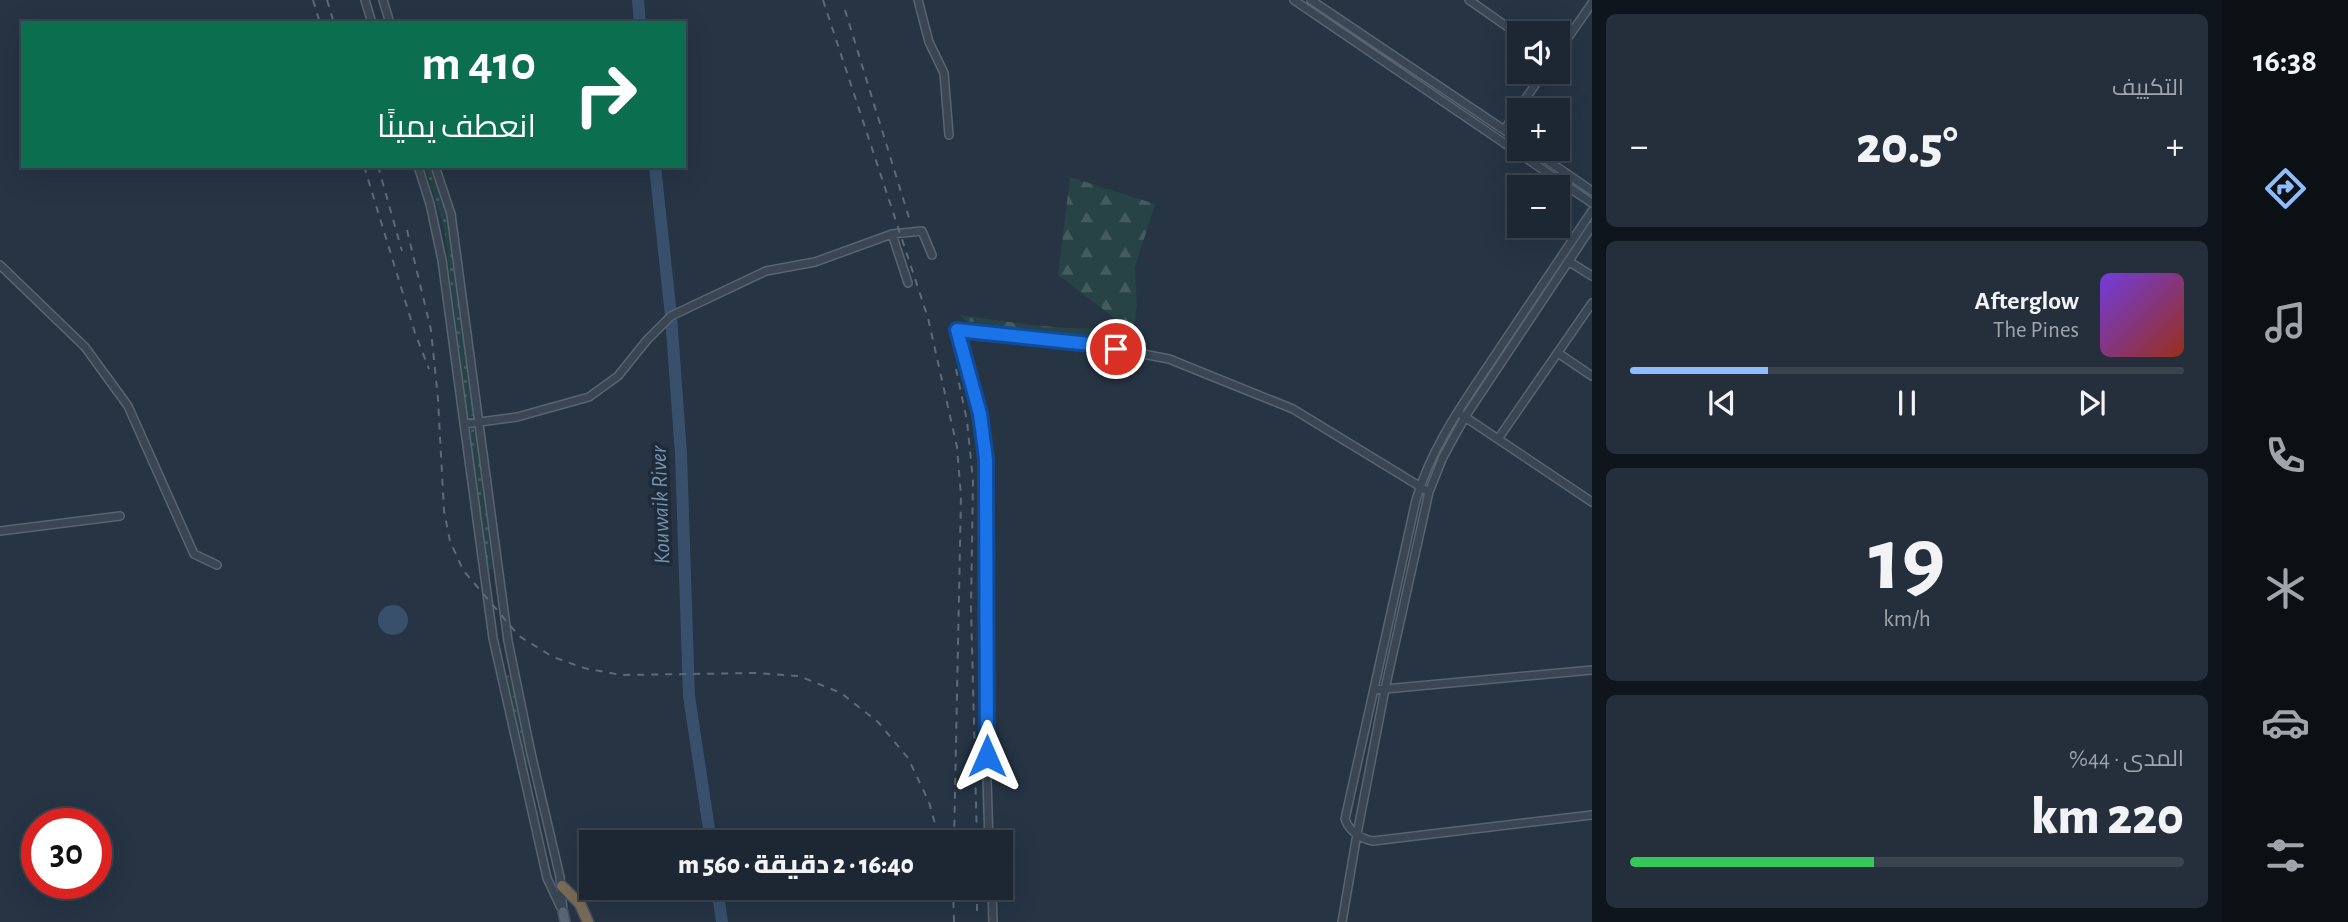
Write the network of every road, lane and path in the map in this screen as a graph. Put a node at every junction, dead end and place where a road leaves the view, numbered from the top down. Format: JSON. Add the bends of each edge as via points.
{"nodes":[{"id":1,"x":365,"y":0,"type":"edge"},
{"id":2,"x":383,"y":0,"type":"edge"},
{"id":3,"x":918,"y":0,"type":"edge"},
{"id":4,"x":1294,"y":0,"type":"edge"},
{"id":5,"x":1311,"y":0,"type":"edge"},
{"id":6,"x":1469,"y":0,"type":"edge"},
{"id":7,"x":1592,"y":2,"type":"edge"},
{"id":8,"x":371,"y":21,"type":"edge"},
{"id":9,"x":389,"y":21,"type":"edge"},
{"id":10,"x":1507,"y":27,"type":"edge"},
{"id":11,"x":1570,"y":34,"type":"edge"},
{"id":12,"x":1536,"y":84,"type":"edge"},
{"id":13,"x":1504,"y":130,"type":"junction"},
{"id":14,"x":1507,"y":132,"type":"edge"},
{"id":15,"x":949,"y":135,"type":"dead end"},
{"id":16,"x":1548,"y":161,"type":"edge"},
{"id":17,"x":419,"y":168,"type":"edge"},
{"id":18,"x":436,"y":168,"type":"edge"},
{"id":19,"x":1592,"y":191,"type":"edge"},
{"id":20,"x":1592,"y":203,"type":"edge"},
{"id":21,"x":1592,"y":211,"type":"edge"},
{"id":22,"x":1592,"y":226,"type":"edge"},
{"id":23,"x":892,"y":234,"type":"junction"},
{"id":24,"x":932,"y":255,"type":"dead end"},
{"id":25,"x":1568,"y":261,"type":"junction"},
{"id":26,"x":0,"y":265,"type":"edge"},
{"id":27,"x":1592,"y":276,"type":"edge"},
{"id":28,"x":908,"y":284,"type":"dead end"},
{"id":29,"x":1592,"y":303,"type":"edge"},
{"id":30,"x":1558,"y":353,"type":"junction"},
{"id":31,"x":1592,"y":376,"type":"edge"},
{"id":32,"x":1458,"y":412,"type":"junction"},
{"id":33,"x":1465,"y":417,"type":"junction"},
{"id":34,"x":479,"y":422,"type":"junction"},
{"id":35,"x":464,"y":424,"type":"junction"},
{"id":36,"x":1498,"y":439,"type":"junction"},
{"id":37,"x":1420,"y":487,"type":"junction"},
{"id":38,"x":1429,"y":492,"type":"junction"},
{"id":39,"x":1592,"y":502,"type":"edge"},
{"id":40,"x":120,"y":516,"type":"dead end"},
{"id":41,"x":0,"y":531,"type":"edge"},
{"id":42,"x":217,"y":565,"type":"dead end"},
{"id":43,"x":1395,"y":598,"type":"junction"},
{"id":44,"x":1405,"y":600,"type":"junction"},
{"id":45,"x":1592,"y":670,"type":"edge"},
{"id":46,"x":1374,"y":690,"type":"junction"},
{"id":47,"x":1385,"y":690,"type":"junction"},
{"id":48,"x":1592,"y":815,"type":"edge"},
{"id":49,"x":989,"y":830,"type":"edge"},
{"id":50,"x":1357,"y":834,"type":"junction"},
{"id":51,"x":562,"y":886,"type":"junction"},
{"id":52,"x":992,"y":900,"type":"edge"},
{"id":53,"x":564,"y":917,"type":"edge"},
{"id":54,"x":588,"y":922,"type":"edge"},
{"id":55,"x":993,"y":922,"type":"edge"},
{"id":56,"x":1342,"y":922,"type":"edge"}],
"edges":[{"from":1,"to":8,"type":"street"},
{"from":2,"to":9,"type":"street"},
{"from":3,"to":15,"type":"street","via":[[929,42],[944,73]]},
{"from":4,"to":20,"type":"street"},
{"from":5,"to":13,"type":"street"},
{"from":6,"to":10,"type":"street"},
{"from":7,"to":11,"type":"street"},
{"from":12,"to":13,"type":"street"},
{"from":13,"to":14,"type":"street"},
{"from":16,"to":19,"type":"street"},
{"from":17,"to":35,"type":"street","via":[[442,260]]},
{"from":18,"to":34,"type":"street","via":[[451,214]]},
{"from":21,"to":32,"type":"street"},
{"from":22,"to":25,"type":"street"},
{"from":23,"to":24,"type":"street","via":[[922,231]]},
{"from":23,"to":28,"type":"street"},
{"from":23,"to":34,"type":"street","via":[[815,262],[766,271],[671,316],[618,376],[589,397],[517,417]]},
{"from":25,"to":27,"type":"street"},
{"from":25,"to":33,"type":"street"},
{"from":26,"to":42,"type":"street","via":[[85,347],[128,406],[194,554]]},
{"from":29,"to":30,"type":"street"},
{"from":30,"to":31,"type":"street"},
{"from":30,"to":36,"type":"street"},
{"from":32,"to":33,"type":"street"},
{"from":32,"to":37,"type":"street"},
{"from":33,"to":36,"type":"street"},
{"from":33,"to":38,"type":"street"},
{"from":34,"to":35,"type":"street"},
{"from":34,"to":51,"type":"street","via":[[508,641]]},
{"from":35,"to":53,"type":"street","via":[[493,638],[547,878]]},
{"from":36,"to":39,"type":"street"},
{"from":37,"to":38,"type":"street"},
{"from":37,"to":43,"type":"street"},
{"from":37,"to":49,"type":"street","via":[[1293,409],[1169,359],[1090,344],[957,330],[980,414],[986,459]]},
{"from":38,"to":44,"type":"street"},
{"from":40,"to":41,"type":"street"},
{"from":43,"to":44,"type":"street"},
{"from":43,"to":46,"type":"street"},
{"from":44,"to":47,"type":"street"},
{"from":45,"to":47,"type":"street"},
{"from":46,"to":47,"type":"street"},
{"from":46,"to":50,"type":"street","via":[[1345,812],[1347,825]]},
{"from":47,"to":50,"type":"street"},
{"from":48,"to":50,"type":"street","via":[[1381,841]]},
{"from":50,"to":56,"type":"street"},
{"from":51,"to":53,"type":"street"},
{"from":51,"to":54,"type":"highway","via":[[580,904]]},
{"from":52,"to":55,"type":"street"}]}
